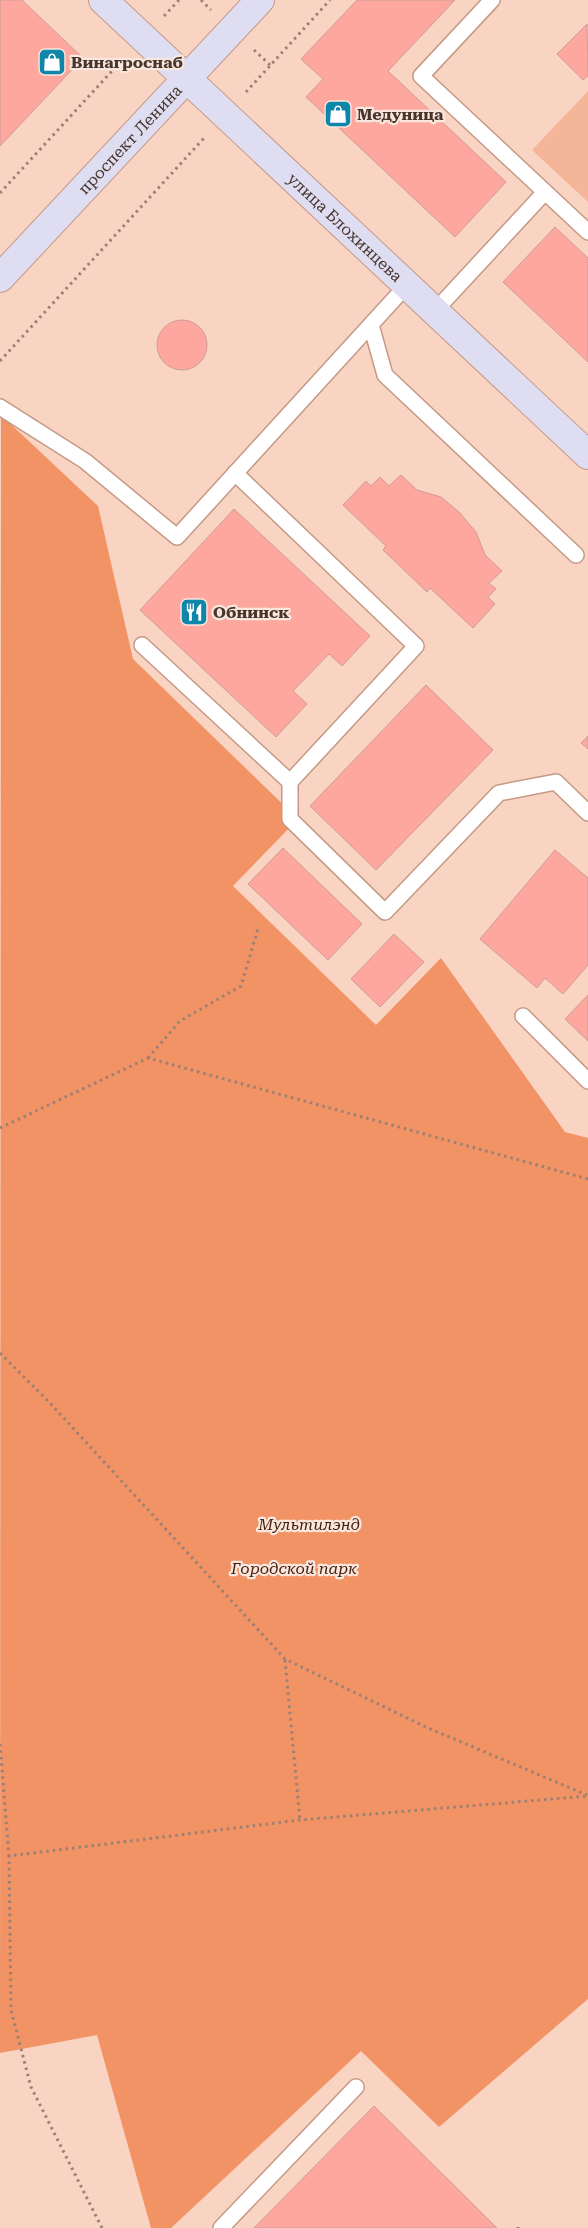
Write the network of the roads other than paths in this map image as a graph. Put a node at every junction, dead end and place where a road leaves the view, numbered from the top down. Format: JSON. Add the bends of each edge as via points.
{"nodes":[{"id":1,"x":103,"y":0,"type":"edge"},
{"id":2,"x":260,"y":0,"type":"edge"},
{"id":3,"x":492,"y":0,"type":"edge"},
{"id":4,"x":187,"y":80,"type":"junction"},
{"id":5,"x":545,"y":192,"type":"junction"},
{"id":6,"x":588,"y":232,"type":"edge"},
{"id":7,"x":0,"y":278,"type":"edge"},
{"id":8,"x":407,"y":285,"type":"junction"},
{"id":9,"x":434,"y":312,"type":"junction"},
{"id":10,"x":371,"y":325,"type":"junction"},
{"id":11,"x":0,"y":407,"type":"edge"},
{"id":12,"x":588,"y":455,"type":"edge"},
{"id":13,"x":235,"y":473,"type":"junction"},
{"id":14,"x":576,"y":555,"type":"dead end"},
{"id":15,"x":142,"y":645,"type":"dead end"},
{"id":16,"x":290,"y":782,"type":"junction"},
{"id":17,"x":588,"y":814,"type":"edge"},
{"id":18,"x":524,"y":1016,"type":"dead end"},
{"id":19,"x":588,"y":1081,"type":"edge"},
{"id":20,"x":356,"y":2087,"type":"dead end"},
{"id":21,"x":221,"y":2228,"type":"edge"}],
"edges":[{"from":1,"to":4,"type":"street","name":"улица Блохинцева"},
{"from":2,"to":4,"type":"street","name":"проспект Ленина"},
{"from":3,"to":5,"type":"lane","via":[[421,76]]},
{"from":4,"to":7,"type":"street","name":"проспект Ленина"},
{"from":4,"to":8,"type":"street","name":"улица Блохинцева"},
{"from":5,"to":6,"type":"lane"},
{"from":5,"to":9,"type":"lane"},
{"from":8,"to":9,"type":"street","name":"улица Блохинцева"},
{"from":8,"to":10,"type":"lane"},
{"from":9,"to":12,"type":"street","name":"улица Блохинцева"},
{"from":10,"to":13,"type":"lane"},
{"from":10,"to":14,"type":"lane","via":[[385,375]]},
{"from":11,"to":13,"type":"lane","via":[[85,461],[177,537]]},
{"from":13,"to":16,"type":"lane","via":[[416,646]]},
{"from":15,"to":16,"type":"lane"},
{"from":16,"to":17,"type":"lane","via":[[290,819],[385,912],[499,793],[556,782]]},
{"from":18,"to":19,"type":"lane"},
{"from":20,"to":21,"type":"lane"}]}
